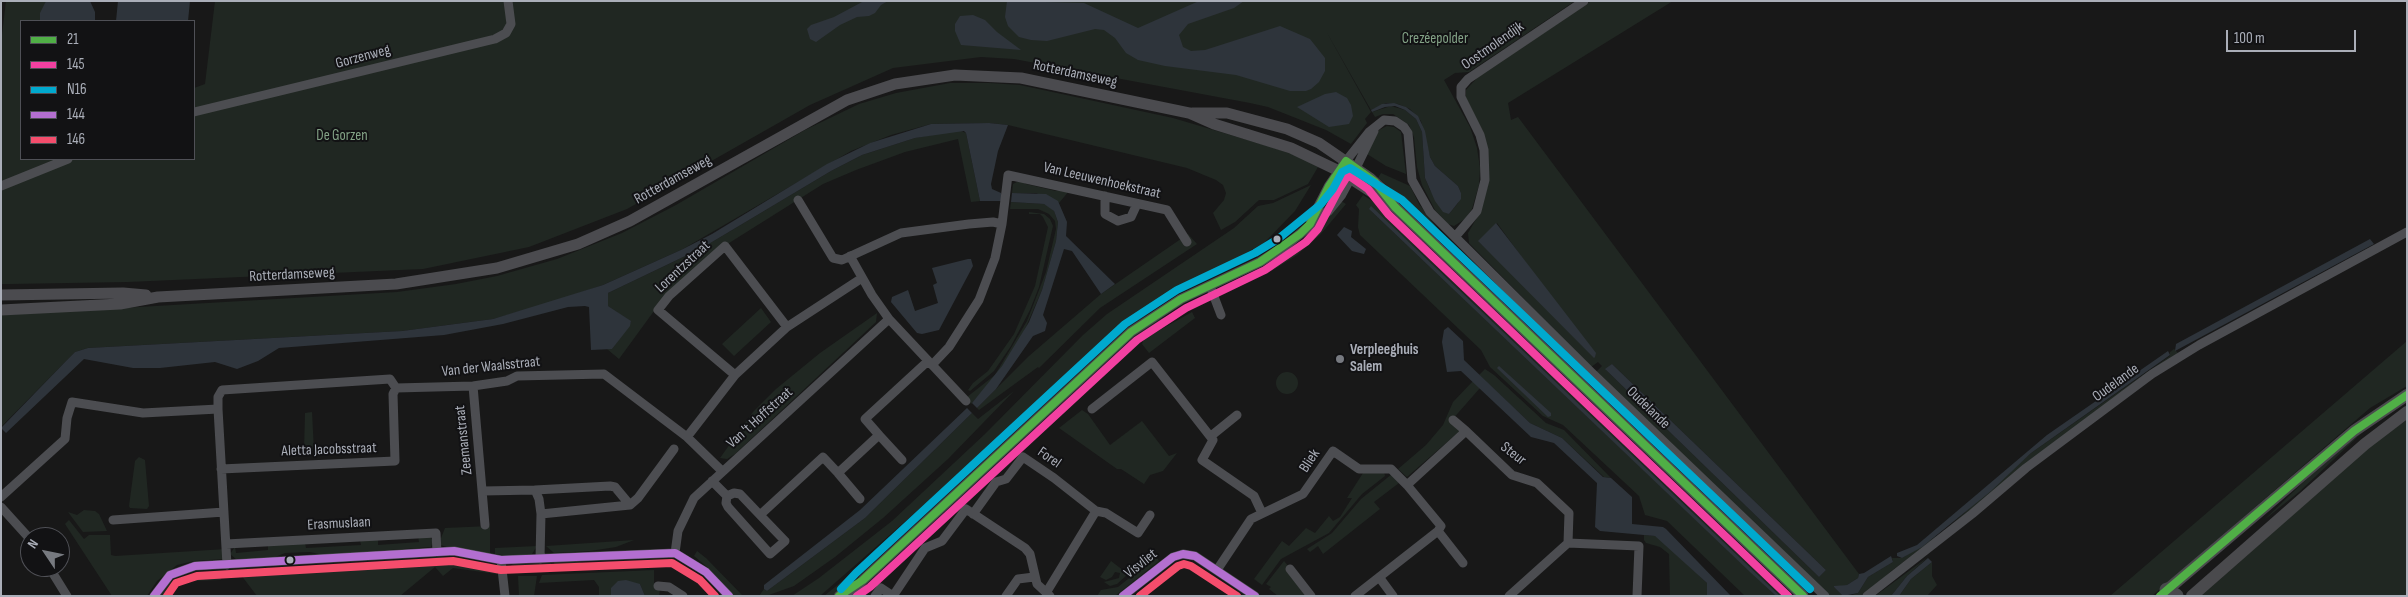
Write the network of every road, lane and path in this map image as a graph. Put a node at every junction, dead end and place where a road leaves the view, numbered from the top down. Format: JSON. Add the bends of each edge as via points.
{"nodes":[{"id":1,"x":508,"y":1,"type":"edge"},
{"id":2,"x":1584,"y":1,"type":"edge"},
{"id":3,"x":195,"y":112,"type":"edge"},
{"id":4,"x":1189,"y":114,"type":"junction"},
{"id":5,"x":66,"y":160,"type":"edge"},
{"id":6,"x":1351,"y":169,"type":"junction"},
{"id":7,"x":1339,"y":171,"type":"junction"},
{"id":8,"x":1,"y":186,"type":"edge"},
{"id":9,"x":1105,"y":196,"type":"junction"},
{"id":10,"x":798,"y":200,"type":"dead end"},
{"id":11,"x":1137,"y":204,"type":"junction"},
{"id":12,"x":1002,"y":224,"type":"junction"},
{"id":13,"x":1310,"y":224,"type":"junction"},
{"id":14,"x":2407,"y":232,"type":"edge"},
{"id":15,"x":1455,"y":237,"type":"junction"},
{"id":16,"x":1187,"y":242,"type":"dead end"},
{"id":17,"x":850,"y":256,"type":"junction"},
{"id":18,"x":862,"y":278,"type":"junction"},
{"id":19,"x":1210,"y":286,"type":"junction"},
{"id":20,"x":1,"y":295,"type":"edge"},
{"id":21,"x":158,"y":297,"type":"junction"},
{"id":22,"x":1,"y":310,"type":"edge"},
{"id":23,"x":1220,"y":315,"type":"dead end"},
{"id":24,"x":889,"y":319,"type":"junction"},
{"id":25,"x":787,"y":327,"type":"junction"},
{"id":26,"x":930,"y":363,"type":"junction"},
{"id":27,"x":735,"y":375,"type":"junction"},
{"id":28,"x":473,"y":386,"type":"junction"},
{"id":29,"x":396,"y":388,"type":"junction"},
{"id":30,"x":2407,"y":395,"type":"edge"},
{"id":31,"x":966,"y":401,"type":"dead end"},
{"id":32,"x":1092,"y":409,"type":"dead end"},
{"id":33,"x":218,"y":410,"type":"junction"},
{"id":34,"x":2407,"y":412,"type":"edge"},
{"id":35,"x":1238,"y":415,"type":"dead end"},
{"id":36,"x":1453,"y":420,"type":"dead end"},
{"id":37,"x":1466,"y":432,"type":"junction"},
{"id":38,"x":879,"y":435,"type":"junction"},
{"id":39,"x":1210,"y":436,"type":"junction"},
{"id":40,"x":687,"y":437,"type":"junction"},
{"id":41,"x":674,"y":450,"type":"dead end"},
{"id":42,"x":902,"y":460,"type":"dead end"},
{"id":43,"x":221,"y":469,"type":"junction"},
{"id":44,"x":722,"y":471,"type":"junction"},
{"id":45,"x":838,"y":474,"type":"junction"},
{"id":46,"x":712,"y":481,"type":"junction"},
{"id":47,"x":1407,"y":485,"type":"junction"},
{"id":48,"x":535,"y":490,"type":"junction"},
{"id":49,"x":483,"y":491,"type":"junction"},
{"id":50,"x":727,"y":496,"type":"junction"},
{"id":51,"x":1,"y":497,"type":"edge"},
{"id":52,"x":860,"y":499,"type":"dead end"},
{"id":53,"x":630,"y":505,"type":"junction"},
{"id":54,"x":1,"y":507,"type":"edge"},
{"id":55,"x":1096,"y":511,"type":"junction"},
{"id":56,"x":224,"y":512,"type":"junction"},
{"id":57,"x":1262,"y":513,"type":"junction"},
{"id":58,"x":540,"y":514,"type":"junction"},
{"id":59,"x":973,"y":514,"type":"junction"},
{"id":60,"x":760,"y":515,"type":"junction"},
{"id":61,"x":1150,"y":515,"type":"dead end"},
{"id":62,"x":113,"y":520,"type":"dead end"},
{"id":63,"x":485,"y":525,"type":"dead end"},
{"id":64,"x":20,"y":528,"type":"edge"},
{"id":65,"x":1438,"y":531,"type":"junction"},
{"id":66,"x":1568,"y":542,"type":"junction"},
{"id":67,"x":226,"y":544,"type":"junction"},
{"id":68,"x":437,"y":552,"type":"junction"},
{"id":69,"x":675,"y":553,"type":"junction"},
{"id":70,"x":540,"y":559,"type":"junction"},
{"id":71,"x":501,"y":560,"type":"junction"},
{"id":72,"x":1463,"y":563,"type":"dead end"},
{"id":73,"x":227,"y":565,"type":"junction"},
{"id":74,"x":1290,"y":569,"type":"dead end"},
{"id":75,"x":1217,"y":570,"type":"junction"},
{"id":76,"x":55,"y":577,"type":"edge"},
{"id":77,"x":1034,"y":577,"type":"junction"},
{"id":78,"x":1379,"y":577,"type":"junction"},
{"id":79,"x":863,"y":580,"type":"junction"},
{"id":80,"x":658,"y":586,"type":"dead end"},
{"id":81,"x":1048,"y":594,"type":"edge"},
{"id":82,"x":2168,"y":594,"type":"edge"},
{"id":83,"x":67,"y":596,"type":"edge"},
{"id":84,"x":154,"y":596,"type":"edge"},
{"id":85,"x":505,"y":596,"type":"edge"},
{"id":86,"x":683,"y":596,"type":"edge"},
{"id":87,"x":729,"y":596,"type":"edge"},
{"id":88,"x":839,"y":596,"type":"edge"},
{"id":89,"x":849,"y":596,"type":"edge"},
{"id":90,"x":875,"y":596,"type":"edge"},
{"id":91,"x":893,"y":596,"type":"edge"},
{"id":92,"x":1006,"y":596,"type":"edge"},
{"id":93,"x":1123,"y":596,"type":"edge"},
{"id":94,"x":1255,"y":596,"type":"edge"},
{"id":95,"x":1311,"y":596,"type":"edge"},
{"id":96,"x":1355,"y":596,"type":"edge"},
{"id":97,"x":1394,"y":596,"type":"edge"},
{"id":98,"x":1509,"y":596,"type":"edge"},
{"id":99,"x":1637,"y":596,"type":"edge"},
{"id":100,"x":1803,"y":596,"type":"edge"},
{"id":101,"x":1825,"y":596,"type":"edge"},
{"id":102,"x":1867,"y":596,"type":"edge"},
{"id":103,"x":2192,"y":596,"type":"edge"}],
"edges":[{"from":1,"to":3,"type":"street","name":"Gorzenweg","via":[[511,24],[506,33],[496,39]]},
{"from":2,"to":15,"type":"street","name":"Oostmolendijk","via":[[1468,79],[1461,87],[1461,97],[1480,135],[1485,180],[1477,211]]},
{"from":4,"to":6,"type":"main road","name":"Rotterdamseweg","via":[[1227,113],[1269,123],[1312,139]]},
{"from":4,"to":7,"type":"main road","name":"Rotterdamseweg","via":[[1291,148]]},
{"from":4,"to":21,"type":"main road","name":"Rotterdamseweg","via":[[1021,78],[972,74],[919,79],[847,100],[630,221],[578,244],[526,261],[468,274],[396,284]]},
{"from":5,"to":8,"type":"street"},
{"from":6,"to":7,"type":"main road","name":"Rotterdamseweg"},
{"from":6,"to":13,"type":"street","via":[[1336,202]]},
{"from":6,"to":15,"type":"street","via":[[1377,126],[1389,120],[1404,127],[1408,133],[1412,180],[1416,189],[1430,212]]},
{"from":6,"to":100,"type":"main road","name":"Rotterdamseweg","via":[[1374,182],[1395,207]]},
{"from":7,"to":13,"type":"street"},
{"from":9,"to":11,"type":"street","name":"Van Leeuwenhoekstraat"},
{"from":9,"to":11,"type":"street","via":[[1105,214],[1118,222],[1131,217]]},
{"from":9,"to":12,"type":"street","name":"Van Leeuwenhoekstraat","via":[[1008,175]]},
{"from":10,"to":17,"type":"street","via":[[834,258],[842,260]]},
{"from":11,"to":16,"type":"street","name":"Van Leeuwenhoekstraat","via":[[1167,210]]},
{"from":12,"to":17,"type":"street","via":[[977,223],[901,233]]},
{"from":12,"to":26,"type":"street","via":[[995,258],[979,300],[960,332]]},
{"from":13,"to":19,"type":"street","via":[[1284,247]]},
{"from":14,"to":102,"type":"street","name":"Oudelande","via":[[2152,374],[2026,468]]},
{"from":15,"to":101,"type":"street","name":"Oudelande","via":[[1584,366]]},
{"from":17,"to":18,"type":"street"},
{"from":18,"to":24,"type":"street"},
{"from":18,"to":25,"type":"street"},
{"from":19,"to":23,"type":"street"},
{"from":19,"to":79,"type":"street","via":[[1158,313],[1131,332]]},
{"from":20,"to":21,"type":"main road","name":"Rotterdamseweg","via":[[123,293]]},
{"from":21,"to":22,"type":"main road","name":"Rotterdamseweg","via":[[120,304]]},
{"from":24,"to":26,"type":"street"},
{"from":24,"to":44,"type":"street","name":"Van 't Hoffstraat"},
{"from":25,"to":27,"type":"street"},
{"from":25,"to":27,"type":"street","name":"Lorentzstraat","via":[[725,246],[670,296],[658,310]]},
{"from":26,"to":31,"type":"street"},
{"from":26,"to":38,"type":"street","via":[[865,419]]},
{"from":27,"to":40,"type":"street"},
{"from":28,"to":29,"type":"street","name":"Van der Waalsstraat"},
{"from":28,"to":40,"type":"street","name":"Van der Waalsstraat","via":[[507,381],[517,376],[604,374]]},
{"from":28,"to":49,"type":"street","name":"Zeemanstraat"},
{"from":29,"to":33,"type":"street","name":"Van der Waalsstraat","via":[[390,379],[233,388],[222,390],[218,397]]},
{"from":29,"to":43,"type":"street","name":"Aletta Jacobsstraat","via":[[393,394],[395,461]]},
{"from":30,"to":82,"type":"main road","via":[[2354,431]]},
{"from":32,"to":39,"type":"street","via":[[1152,362]]},
{"from":33,"to":43,"type":"street"},
{"from":33,"to":51,"type":"street","via":[[143,413],[72,402],[65,439]]},
{"from":34,"to":103,"type":"main road","via":[[2365,444]]},
{"from":35,"to":39,"type":"street"},
{"from":36,"to":37,"type":"street","name":"Steur"},
{"from":37,"to":47,"type":"street"},
{"from":37,"to":66,"type":"street","name":"Steur","via":[[1512,475],[1537,483],[1569,513]]},
{"from":38,"to":42,"type":"street"},
{"from":38,"to":45,"type":"street"},
{"from":39,"to":57,"type":"street","via":[[1213,440],[1202,460],[1254,496]]},
{"from":40,"to":44,"type":"street","name":"Van der Waalsstraat"},
{"from":41,"to":53,"type":"street"},
{"from":43,"to":56,"type":"street"},
{"from":44,"to":46,"type":"street","name":"Van 't Hoffstraat"},
{"from":45,"to":52,"type":"street"},
{"from":45,"to":60,"type":"street","via":[[823,457]]},
{"from":46,"to":50,"type":"street"},
{"from":46,"to":69,"type":"street","name":"Van 't Hoffstraat","via":[[694,498],[683,518]]},
{"from":47,"to":57,"type":"street","name":"Bliek","via":[[1391,469],[1358,469],[1333,451],[1302,494]]},
{"from":47,"to":65,"type":"street","via":[[1441,526]]},
{"from":48,"to":49,"type":"street","name":"Zeemanstraat"},
{"from":48,"to":53,"type":"street","name":"Zeemanstraat","via":[[610,486],[615,487]]},
{"from":48,"to":58,"type":"street"},
{"from":49,"to":63,"type":"street","name":"Zeemanstraat"},
{"from":50,"to":60,"type":"street","via":[[740,494]]},
{"from":50,"to":60,"type":"street","via":[[728,507],[770,554],[785,541]]},
{"from":53,"to":58,"type":"street"},
{"from":54,"to":64,"type":"street"},
{"from":55,"to":59,"type":"street","name":"Forel","via":[[1023,457],[1006,479],[996,482]]},
{"from":55,"to":61,"type":"street","name":"Forel","via":[[1106,513],[1138,533]]},
{"from":55,"to":81,"type":"street"},
{"from":56,"to":62,"type":"street"},
{"from":56,"to":67,"type":"street"},
{"from":57,"to":75,"type":"street","name":"Bliek","via":[[1251,519]]},
{"from":58,"to":70,"type":"street"},
{"from":59,"to":77,"type":"street","via":[[1025,548],[1030,554]]},
{"from":59,"to":91,"type":"street","name":"Forel","via":[[966,509],[942,541],[925,548]]},
{"from":65,"to":72,"type":"street"},
{"from":65,"to":78,"type":"street"},
{"from":66,"to":98,"type":"street"},
{"from":66,"to":99,"type":"street","via":[[1639,546]]},
{"from":67,"to":68,"type":"street","name":"Erasmuslaan","via":[[436,533]]},
{"from":67,"to":73,"type":"street"},
{"from":68,"to":71,"type":"street","via":[[454,551]]},
{"from":68,"to":73,"type":"street"},
{"from":69,"to":70,"type":"street"},
{"from":69,"to":87,"type":"street","via":[[706,572]]},
{"from":70,"to":71,"type":"street"},
{"from":71,"to":85,"type":"street"},
{"from":73,"to":84,"type":"street","via":[[195,566],[170,575]]},
{"from":74,"to":95,"type":"street"},
{"from":75,"to":93,"type":"street","name":"Visvliet","via":[[1195,556],[1183,554],[1173,557]]},
{"from":75,"to":94,"type":"street","name":"Visvliet"},
{"from":76,"to":83,"type":"street"},
{"from":77,"to":81,"type":"street"},
{"from":77,"to":92,"type":"street","via":[[1018,579]]},
{"from":78,"to":96,"type":"street"},
{"from":78,"to":97,"type":"street"},
{"from":79,"to":88,"type":"street"},
{"from":79,"to":89,"type":"street"},
{"from":80,"to":86,"type":"street","via":[[669,587]]},
{"from":90,"to":91,"type":"street","name":"Forel","via":[[881,588]]}]}
